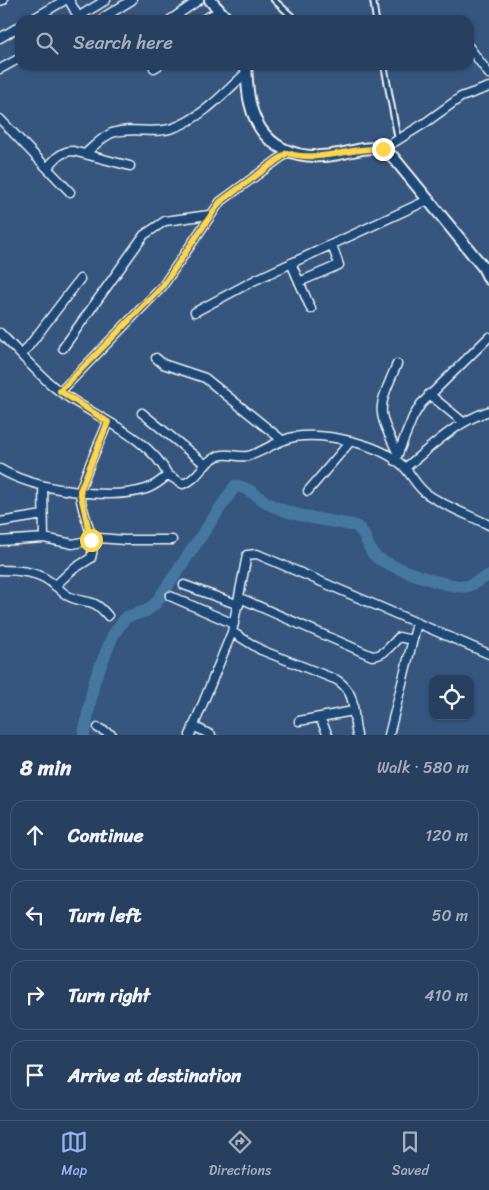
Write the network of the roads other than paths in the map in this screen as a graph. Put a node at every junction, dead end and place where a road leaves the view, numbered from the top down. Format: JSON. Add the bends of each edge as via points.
{"nodes":[{"id":1,"x":67,"y":0,"type":"edge"},
{"id":2,"x":106,"y":0,"type":"edge"},
{"id":3,"x":132,"y":0,"type":"edge"},
{"id":4,"x":199,"y":0,"type":"edge"},
{"id":5,"x":210,"y":0,"type":"edge"},
{"id":6,"x":274,"y":0,"type":"edge"},
{"id":7,"x":373,"y":0,"type":"edge"},
{"id":8,"x":220,"y":11,"type":"junction"},
{"id":9,"x":40,"y":15,"type":"edge"},
{"id":10,"x":76,"y":15,"type":"edge"},
{"id":11,"x":85,"y":15,"type":"edge"},
{"id":12,"x":107,"y":15,"type":"edge"},
{"id":13,"x":177,"y":15,"type":"edge"},
{"id":14,"x":212,"y":15,"type":"edge"},
{"id":15,"x":224,"y":15,"type":"edge"},
{"id":16,"x":290,"y":15,"type":"edge"},
{"id":17,"x":375,"y":15,"type":"edge"},
{"id":18,"x":15,"y":29,"type":"edge"},
{"id":19,"x":0,"y":38,"type":"edge"},
{"id":20,"x":474,"y":54,"type":"edge"},
{"id":21,"x":15,"y":61,"type":"edge"},
{"id":22,"x":0,"y":69,"type":"edge"},
{"id":23,"x":245,"y":70,"type":"edge"},
{"id":24,"x":246,"y":70,"type":"edge"},
{"id":25,"x":385,"y":70,"type":"edge"},
{"id":26,"x":489,"y":74,"type":"edge"},
{"id":27,"x":486,"y":88,"type":"edge"},
{"id":28,"x":489,"y":95,"type":"edge"},
{"id":29,"x":0,"y":119,"type":"edge"},
{"id":30,"x":398,"y":140,"type":"junction"},
{"id":31,"x":383,"y":149,"type":"junction"},
{"id":32,"x":287,"y":153,"type":"junction"},
{"id":33,"x":85,"y":154,"type":"junction"},
{"id":34,"x":130,"y":166,"type":"dead end"},
{"id":35,"x":47,"y":168,"type":"junction"},
{"id":36,"x":70,"y":192,"type":"dead end"},
{"id":37,"x":428,"y":200,"type":"junction"},
{"id":38,"x":209,"y":215,"type":"junction"},
{"id":39,"x":332,"y":244,"type":"junction"},
{"id":40,"x":291,"y":264,"type":"junction"},
{"id":41,"x":80,"y":279,"type":"dead end"},
{"id":42,"x":489,"y":279,"type":"edge"},
{"id":43,"x":300,"y":282,"type":"junction"},
{"id":44,"x":311,"y":309,"type":"dead end"},
{"id":45,"x":195,"y":312,"type":"dead end"},
{"id":46,"x":0,"y":333,"type":"edge"},
{"id":47,"x":489,"y":337,"type":"edge"},
{"id":48,"x":63,"y":348,"type":"dead end"},
{"id":49,"x":22,"y":355,"type":"junction"},
{"id":50,"x":156,"y":358,"type":"dead end"},
{"id":51,"x":397,"y":364,"type":"dead end"},
{"id":52,"x":60,"y":391,"type":"junction"},
{"id":53,"x":429,"y":394,"type":"junction"},
{"id":54,"x":489,"y":411,"type":"edge"},
{"id":55,"x":142,"y":413,"type":"dead end"},
{"id":56,"x":108,"y":422,"type":"junction"},
{"id":57,"x":463,"y":422,"type":"junction"},
{"id":58,"x":282,"y":440,"type":"junction"},
{"id":59,"x":350,"y":442,"type":"junction"},
{"id":60,"x":397,"y":458,"type":"junction"},
{"id":61,"x":206,"y":465,"type":"junction"},
{"id":62,"x":405,"y":468,"type":"junction"},
{"id":63,"x":0,"y":469,"type":"edge"},
{"id":64,"x":168,"y":475,"type":"junction"},
{"id":65,"x":43,"y":486,"type":"junction"},
{"id":66,"x":80,"y":491,"type":"junction"},
{"id":67,"x":308,"y":491,"type":"dead end"},
{"id":68,"x":43,"y":514,"type":"junction"},
{"id":69,"x":0,"y":522,"type":"edge"},
{"id":70,"x":489,"y":525,"type":"edge"},
{"id":71,"x":44,"y":538,"type":"junction"},
{"id":72,"x":0,"y":540,"type":"edge"},
{"id":73,"x":91,"y":540,"type":"junction"},
{"id":74,"x":172,"y":540,"type":"dead end"},
{"id":75,"x":0,"y":570,"type":"edge"},
{"id":76,"x":184,"y":585,"type":"dead end"},
{"id":77,"x":55,"y":586,"type":"junction"},
{"id":78,"x":170,"y":596,"type":"dead end"},
{"id":79,"x":240,"y":601,"type":"junction"},
{"id":80,"x":108,"y":616,"type":"dead end"},
{"id":81,"x":417,"y":623,"type":"junction"},
{"id":82,"x":234,"y":624,"type":"junction"},
{"id":83,"x":232,"y":632,"type":"junction"},
{"id":84,"x":412,"y":640,"type":"junction"},
{"id":85,"x":489,"y":654,"type":"edge"},
{"id":86,"x":353,"y":712,"type":"junction"},
{"id":87,"x":320,"y":718,"type":"junction"},
{"id":88,"x":299,"y":721,"type":"dead end"},
{"id":89,"x":193,"y":726,"type":"junction"},
{"id":90,"x":98,"y":728,"type":"dead end"},
{"id":91,"x":112,"y":735,"type":"edge"},
{"id":92,"x":190,"y":735,"type":"edge"},
{"id":93,"x":211,"y":735,"type":"edge"},
{"id":94,"x":328,"y":735,"type":"edge"},
{"id":95,"x":356,"y":735,"type":"edge"},
{"id":96,"x":389,"y":735,"type":"edge"}],
"edges":[{"from":1,"to":9,"type":"street"},
{"from":1,"to":10,"type":"street"},
{"from":2,"to":11,"type":"street"},
{"from":3,"to":12,"type":"street"},
{"from":4,"to":13,"type":"street"},
{"from":5,"to":8,"type":"street"},
{"from":6,"to":16,"type":"lane"},
{"from":7,"to":17,"type":"lane"},
{"from":8,"to":14,"type":"street"},
{"from":8,"to":15,"type":"street"},
{"from":18,"to":19,"type":"street"},
{"from":20,"to":26,"type":"street"},
{"from":21,"to":22,"type":"street"},
{"from":23,"to":33,"type":"street","via":[[201,113],[182,125],[156,132],[112,133]]},
{"from":24,"to":32,"type":"street","via":[[250,106],[256,119],[269,137]]},
{"from":25,"to":30,"type":"lane"},
{"from":27,"to":28,"type":"street"},
{"from":27,"to":30,"type":"street","via":[[461,97]]},
{"from":29,"to":35,"type":"street"},
{"from":30,"to":31,"type":"street"},
{"from":31,"to":32,"type":"street","via":[[368,148],[322,157]]},
{"from":31,"to":37,"type":"street"},
{"from":32,"to":38,"type":"street","via":[[233,190]]},
{"from":33,"to":34,"type":"street"},
{"from":33,"to":35,"type":"street","via":[[67,151],[57,156]]},
{"from":35,"to":36,"type":"street"},
{"from":37,"to":39,"type":"street"},
{"from":37,"to":42,"type":"street","via":[[483,267]]},
{"from":38,"to":48,"type":"street","via":[[164,221],[144,236]]},
{"from":38,"to":52,"type":"street","via":[[162,287]]},
{"from":39,"to":40,"type":"street"},
{"from":39,"to":43,"type":"street","via":[[339,264]]},
{"from":40,"to":43,"type":"street"},
{"from":40,"to":45,"type":"street"},
{"from":41,"to":49,"type":"street"},
{"from":43,"to":44,"type":"street"},
{"from":46,"to":49,"type":"street"},
{"from":47,"to":53,"type":"street"},
{"from":49,"to":52,"type":"street"},
{"from":50,"to":58,"type":"street","via":[[163,364],[205,378]]},
{"from":51,"to":60,"type":"street","via":[[382,401],[381,414]]},
{"from":52,"to":56,"type":"street"},
{"from":53,"to":57,"type":"street"},
{"from":53,"to":60,"type":"street","via":[[413,417]]},
{"from":54,"to":57,"type":"street"},
{"from":55,"to":61,"type":"street"},
{"from":56,"to":64,"type":"street","via":[[145,446],[162,463]]},
{"from":56,"to":66,"type":"street"},
{"from":57,"to":62,"type":"street"},
{"from":58,"to":59,"type":"street","via":[[314,435]]},
{"from":58,"to":61,"type":"street","via":[[251,455],[218,456]]},
{"from":59,"to":60,"type":"street"},
{"from":59,"to":67,"type":"street"},
{"from":60,"to":62,"type":"street"},
{"from":61,"to":64,"type":"street","via":[[190,482],[182,484]]},
{"from":62,"to":70,"type":"street","via":[[417,487],[427,494]]},
{"from":63,"to":65,"type":"street"},
{"from":64,"to":66,"type":"street","via":[[144,490]]},
{"from":65,"to":66,"type":"street"},
{"from":65,"to":68,"type":"street"},
{"from":66,"to":73,"type":"street"},
{"from":68,"to":69,"type":"street"},
{"from":68,"to":71,"type":"street"},
{"from":71,"to":72,"type":"street"},
{"from":71,"to":73,"type":"street","via":[[73,544]]},
{"from":73,"to":74,"type":"street"},
{"from":73,"to":77,"type":"street","via":[[92,558]]},
{"from":75,"to":77,"type":"street","via":[[28,572]]},
{"from":76,"to":79,"type":"street"},
{"from":77,"to":80,"type":"street","via":[[71,597],[95,602]]},
{"from":78,"to":82,"type":"street"},
{"from":79,"to":81,"type":"street","via":[[245,562],[252,553]]},
{"from":79,"to":82,"type":"street"},
{"from":79,"to":84,"type":"street","via":[[372,656],[384,652],[399,637]]},
{"from":81,"to":84,"type":"street"},
{"from":81,"to":85,"type":"street"},
{"from":82,"to":83,"type":"street"},
{"from":83,"to":86,"type":"street","via":[[261,650],[348,687]]},
{"from":83,"to":89,"type":"street"},
{"from":84,"to":96,"type":"street"},
{"from":86,"to":87,"type":"street"},
{"from":86,"to":95,"type":"street"},
{"from":87,"to":88,"type":"street"},
{"from":87,"to":94,"type":"street"},
{"from":89,"to":92,"type":"street"},
{"from":89,"to":93,"type":"street"},
{"from":90,"to":91,"type":"street"}]}
